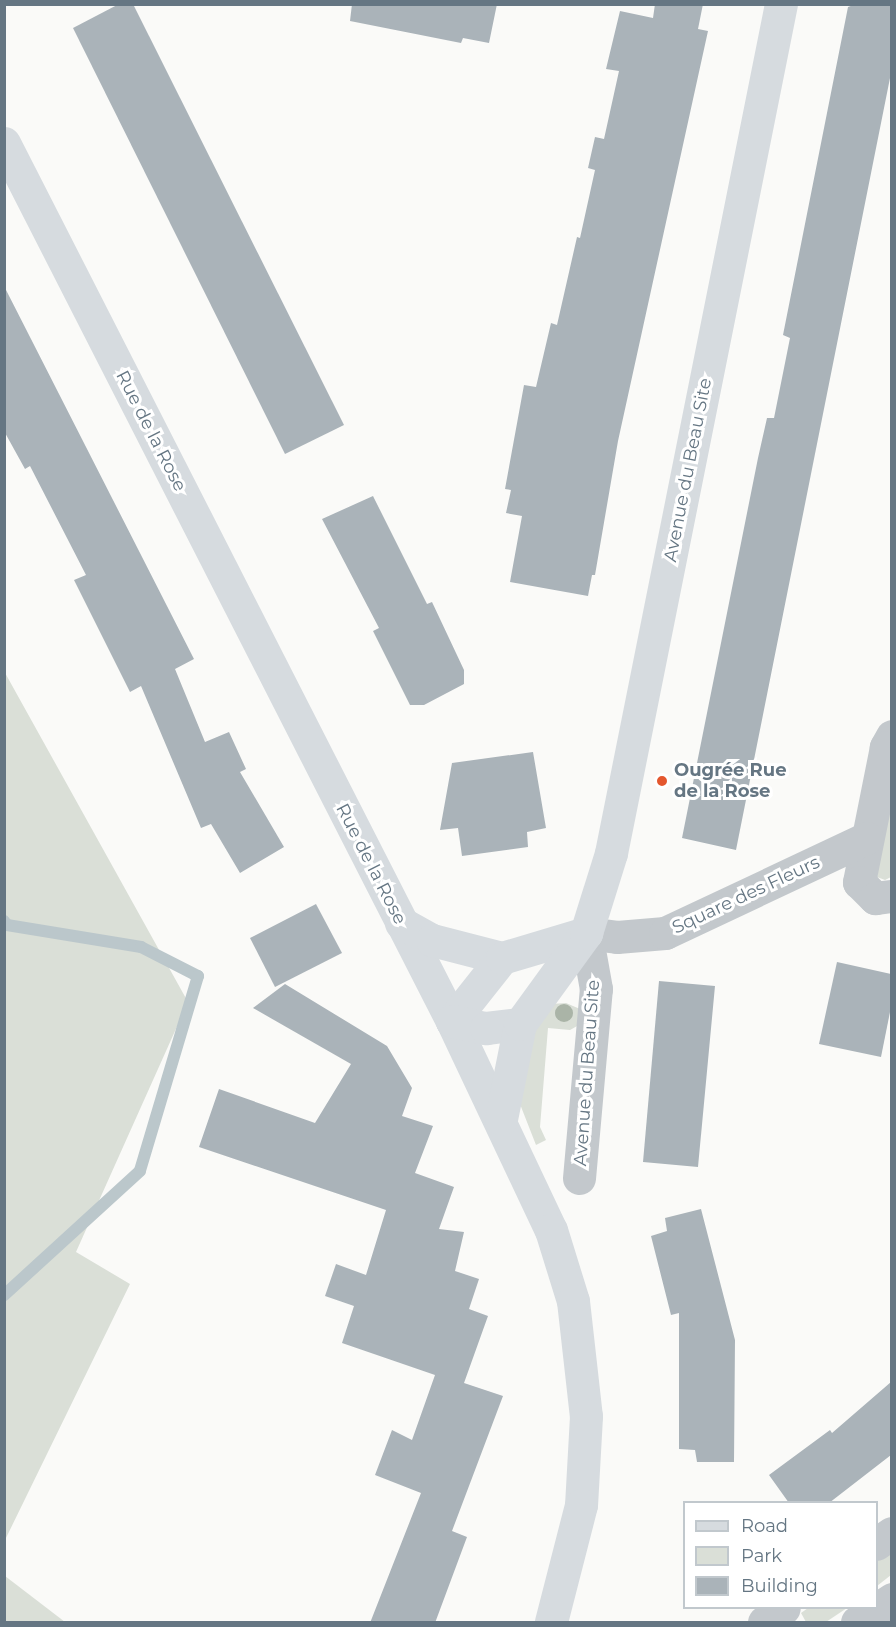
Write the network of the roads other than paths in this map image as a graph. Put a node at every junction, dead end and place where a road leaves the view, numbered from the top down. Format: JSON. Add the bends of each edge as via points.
{"nodes":[{"id":1,"x":781,"y":4,"type":"edge"},
{"id":2,"x":4,"y":144,"type":"edge"},
{"id":3,"x":891,"y":736,"type":"edge"},
{"id":4,"x":867,"y":838,"type":"junction"},
{"id":5,"x":891,"y":896,"type":"edge"},
{"id":6,"x":401,"y":923,"type":"junction"},
{"id":7,"x":586,"y":933,"type":"junction"},
{"id":8,"x":502,"y":958,"type":"junction"},
{"id":9,"x":452,"y":1021,"type":"junction"},
{"id":10,"x":520,"y":1024,"type":"junction"},
{"id":11,"x":501,"y":1119,"type":"junction"},
{"id":12,"x":579,"y":1178,"type":"dead end"},
{"id":13,"x":891,"y":1533,"type":"edge"},
{"id":14,"x":878,"y":1543,"type":"edge"},
{"id":15,"x":891,"y":1599,"type":"edge"},
{"id":16,"x":878,"y":1608,"type":"edge"},
{"id":17,"x":783,"y":1609,"type":"edge"},
{"id":18,"x":877,"y":1609,"type":"edge"},
{"id":19,"x":551,"y":1623,"type":"edge"},
{"id":20,"x":764,"y":1623,"type":"edge"},
{"id":21,"x":857,"y":1623,"type":"edge"}],
"edges":[{"from":1,"to":7,"type":"main road","name":"Avenue du Beau Site","via":[[611,853]]},
{"from":2,"to":6,"type":"main road","name":"Rue de la Rose"},
{"from":3,"to":4,"type":"street"},
{"from":4,"to":5,"type":"street","via":[[859,882],[875,897]]},
{"from":4,"to":7,"type":"street","name":"Square des Fleurs","via":[[665,933],[617,937]]},
{"from":6,"to":8,"type":"main road","via":[[432,940]]},
{"from":6,"to":9,"type":"main road","name":"Rue de la Rose"},
{"from":7,"to":8,"type":"main road"},
{"from":7,"to":10,"type":"main road","name":"Avenue du Beau Site"},
{"from":7,"to":12,"type":"street","name":"Avenue du Beau Site","via":[[596,989]]},
{"from":8,"to":9,"type":"main road"},
{"from":9,"to":10,"type":"main road","via":[[486,1028]]},
{"from":9,"to":11,"type":"main road","name":"Rue de la Rose"},
{"from":10,"to":11,"type":"main road","name":"Avenue du Beau Site"},
{"from":11,"to":19,"type":"main road","name":"Rue de la Rose","via":[[555,1240],[573,1301],[585,1382],[586,1458],[581,1505]]},
{"from":13,"to":14,"type":"street"},
{"from":15,"to":16,"type":"street"},
{"from":17,"to":20,"type":"street"},
{"from":18,"to":21,"type":"street"}]}
